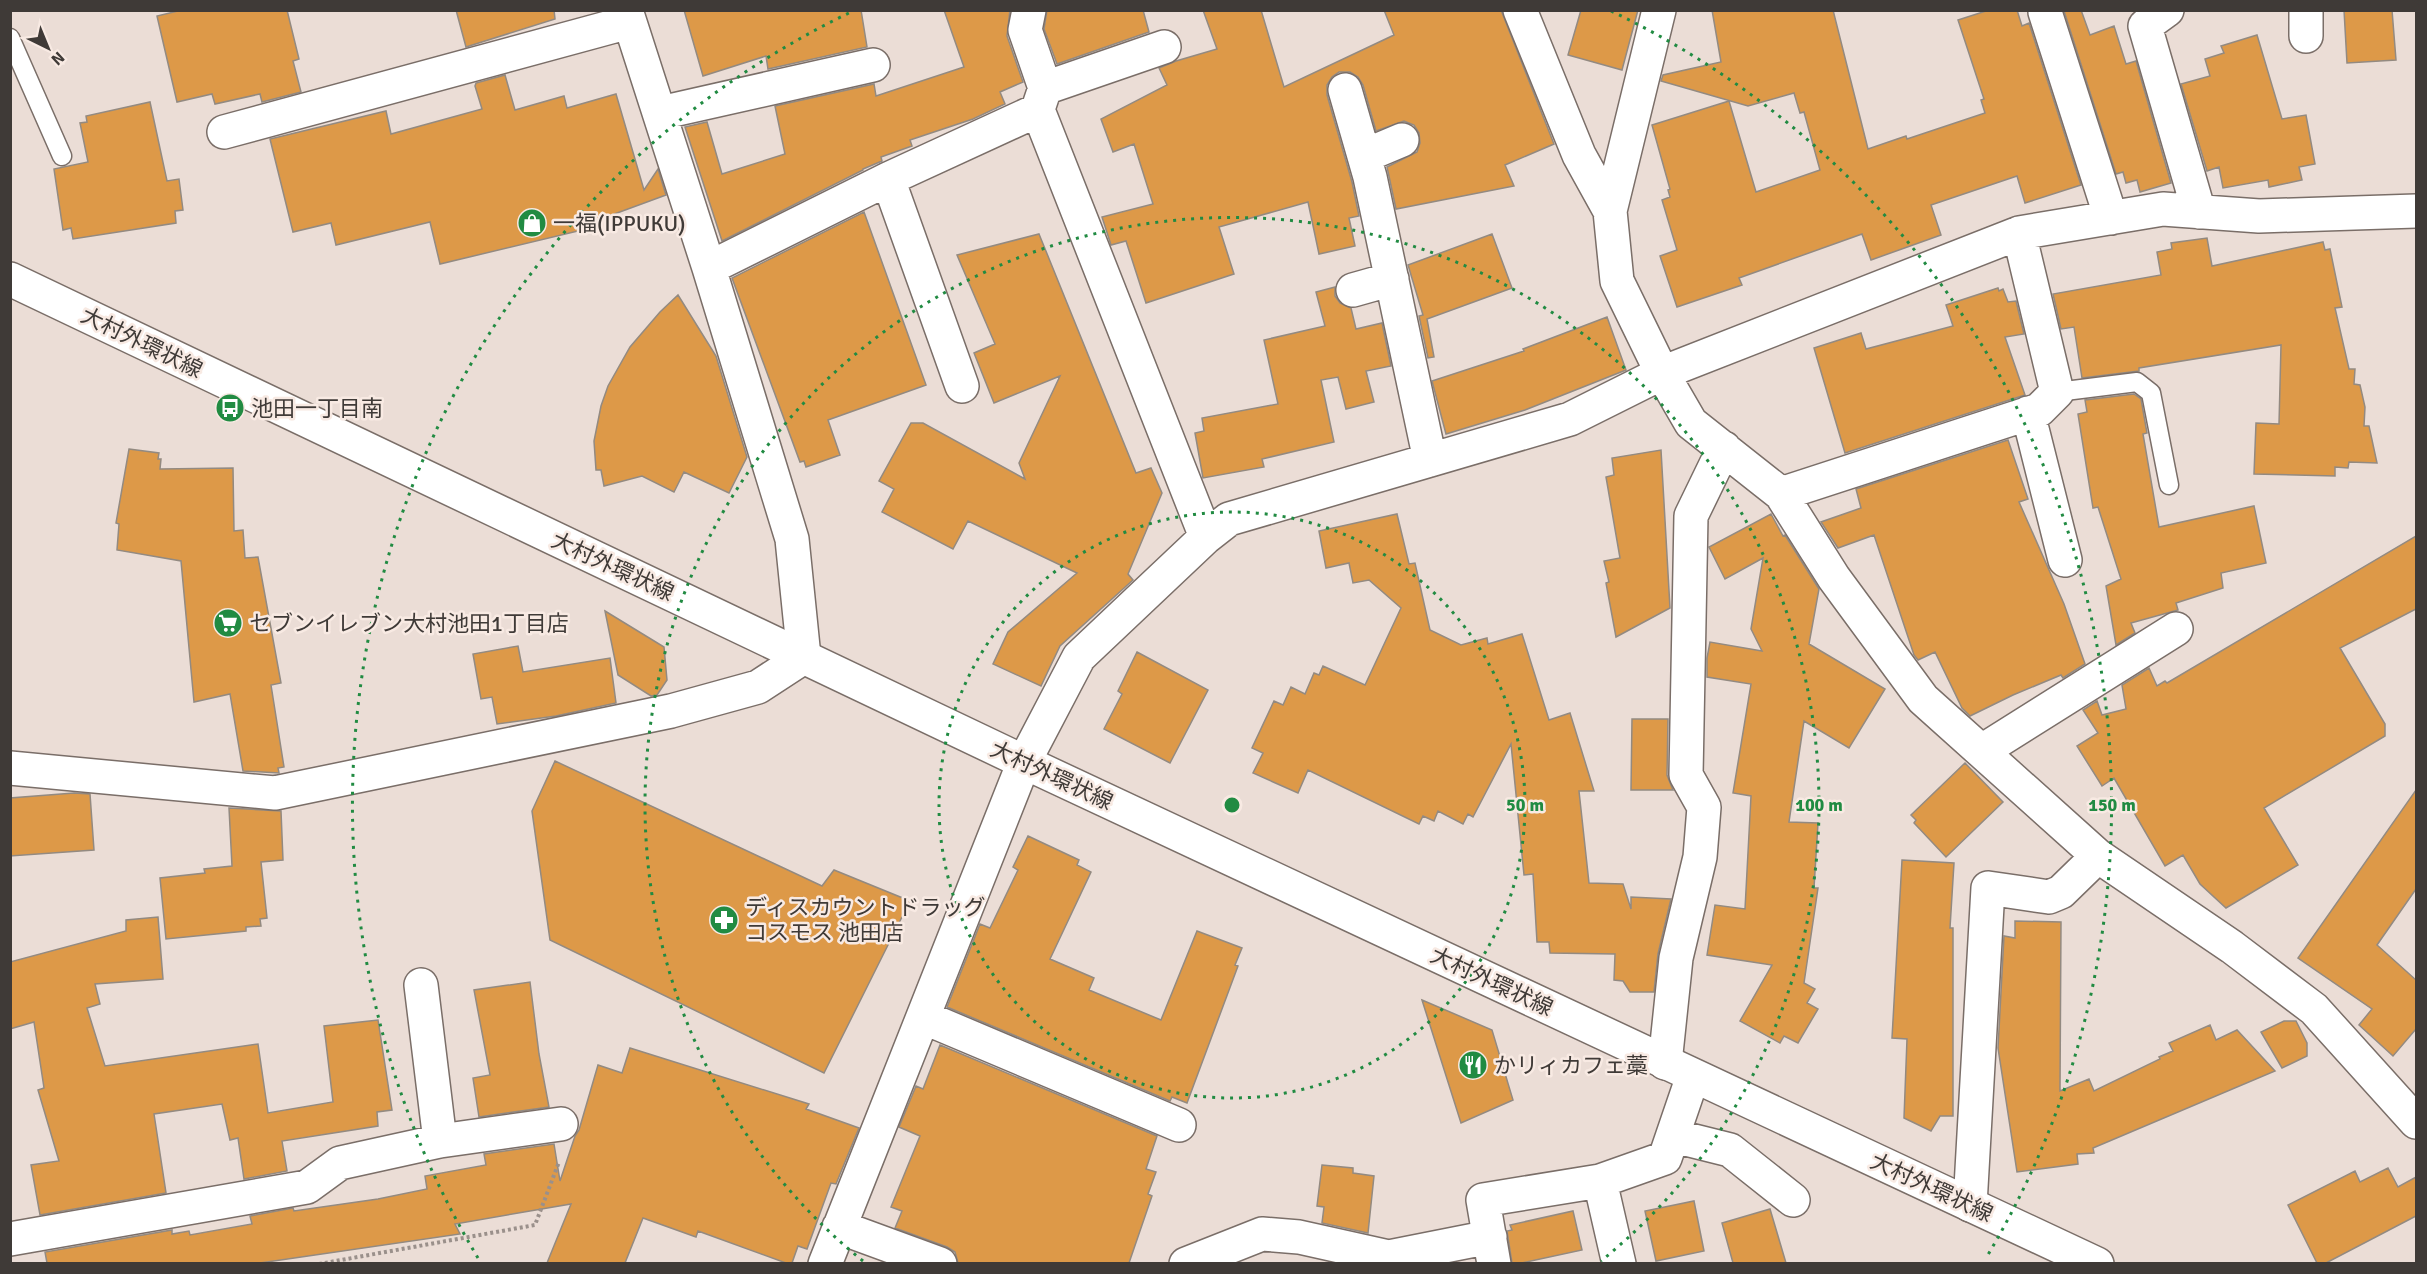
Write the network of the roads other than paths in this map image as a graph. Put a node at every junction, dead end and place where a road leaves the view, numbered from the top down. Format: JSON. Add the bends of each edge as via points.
{"nodes":[{"id":1,"x":1029,"y":10,"type":"edge"},
{"id":2,"x":1520,"y":10,"type":"edge"},
{"id":3,"x":1659,"y":10,"type":"edge"},
{"id":4,"x":2167,"y":10,"type":"edge"},
{"id":5,"x":2045,"y":12,"type":"edge"},
{"id":6,"x":627,"y":16,"type":"edge"},
{"id":7,"x":10,"y":38,"type":"edge"},
{"id":8,"x":1164,"y":47,"type":"dead end"},
{"id":9,"x":873,"y":65,"type":"dead end"},
{"id":10,"x":1345,"y":90,"type":"dead end"},
{"id":11,"x":1041,"y":99,"type":"junction"},
{"id":12,"x":660,"y":113,"type":"junction"},
{"id":13,"x":224,"y":132,"type":"dead end"},
{"id":14,"x":1402,"y":140,"type":"dead end"},
{"id":15,"x":62,"y":156,"type":"dead end"},
{"id":16,"x":1364,"y":156,"type":"junction"},
{"id":17,"x":888,"y":179,"type":"junction"},
{"id":18,"x":1610,"y":211,"type":"junction"},
{"id":19,"x":2416,"y":211,"type":"edge"},
{"id":20,"x":2199,"y":212,"type":"junction"},
{"id":21,"x":2111,"y":218,"type":"junction"},
{"id":22,"x":2019,"y":233,"type":"junction"},
{"id":23,"x":709,"y":268,"type":"junction"},
{"id":24,"x":10,"y":279,"type":"edge"},
{"id":25,"x":1392,"y":279,"type":"junction"},
{"id":26,"x":1353,"y":290,"type":"dead end"},
{"id":27,"x":1662,"y":373,"type":"junction"},
{"id":28,"x":962,"y":386,"type":"dead end"},
{"id":29,"x":2057,"y":392,"type":"junction"},
{"id":30,"x":2028,"y":413,"type":"junction"},
{"id":31,"x":1724,"y":448,"type":"junction"},
{"id":32,"x":1430,"y":460,"type":"junction"},
{"id":33,"x":2169,"y":485,"type":"dead end"},
{"id":34,"x":1781,"y":494,"type":"junction"},
{"id":35,"x":1206,"y":537,"type":"junction"},
{"id":36,"x":2065,"y":560,"type":"dead end"},
{"id":37,"x":2176,"y":629,"type":"dead end"},
{"id":38,"x":804,"y":657,"type":"junction"},
{"id":39,"x":1982,"y":751,"type":"junction"},
{"id":40,"x":1024,"y":762,"type":"junction"},
{"id":41,"x":10,"y":768,"type":"edge"},
{"id":42,"x":2098,"y":856,"type":"junction"},
{"id":43,"x":422,"y":985,"type":"dead end"},
{"id":44,"x":923,"y":1017,"type":"junction"},
{"id":45,"x":1679,"y":1069,"type":"junction"},
{"id":46,"x":2416,"y":1122,"type":"edge"},
{"id":47,"x":561,"y":1124,"type":"road end"},
{"id":48,"x":1179,"y":1125,"type":"dead end"},
{"id":49,"x":1674,"y":1136,"type":"junction"},
{"id":50,"x":440,"y":1141,"type":"junction"},
{"id":51,"x":1600,"y":1181,"type":"junction"},
{"id":52,"x":1792,"y":1200,"type":"dead end"},
{"id":53,"x":1970,"y":1205,"type":"junction"},
{"id":54,"x":839,"y":1227,"type":"junction"},
{"id":55,"x":10,"y":1239,"type":"edge"},
{"id":56,"x":1492,"y":1250,"type":"edge"},
{"id":57,"x":825,"y":1263,"type":"edge"},
{"id":58,"x":940,"y":1263,"type":"edge"},
{"id":59,"x":1186,"y":1263,"type":"edge"},
{"id":60,"x":1619,"y":1263,"type":"edge"},
{"id":61,"x":2097,"y":1263,"type":"edge"}],
"edges":[{"from":1,"to":11,"type":"street","via":[[1025,30]]},
{"from":2,"to":18,"type":"street","via":[[1579,155]]},
{"from":3,"to":18,"type":"street"},
{"from":4,"to":20,"type":"street","via":[[2145,26]]},
{"from":5,"to":21,"type":"street"},
{"from":6,"to":12,"type":"street"},
{"from":6,"to":13,"type":"street"},
{"from":7,"to":15,"type":"lane"},
{"from":8,"to":11,"type":"street"},
{"from":9,"to":12,"type":"street"},
{"from":10,"to":16,"type":"street"},
{"from":11,"to":17,"type":"street"},
{"from":11,"to":35,"type":"street"},
{"from":12,"to":23,"type":"street"},
{"from":14,"to":16,"type":"street"},
{"from":16,"to":25,"type":"street"},
{"from":17,"to":23,"type":"street"},
{"from":17,"to":28,"type":"street"},
{"from":18,"to":27,"type":"street","via":[[1617,281]]},
{"from":19,"to":20,"type":"street","via":[[2259,216]]},
{"from":20,"to":21,"type":"street","via":[[2163,209]]},
{"from":21,"to":22,"type":"street"},
{"from":22,"to":27,"type":"street"},
{"from":22,"to":29,"type":"street"},
{"from":23,"to":38,"type":"street","via":[[792,540]]},
{"from":24,"to":38,"type":"street","name":"大村外環状線"},
{"from":25,"to":26,"type":"street"},
{"from":25,"to":32,"type":"street"},
{"from":27,"to":31,"type":"street","via":[[1691,423]]},
{"from":27,"to":32,"type":"street","via":[[1570,419]]},
{"from":29,"to":30,"type":"street","via":[[2039,410]]},
{"from":29,"to":33,"type":"lane","via":[[2137,382],[2151,393]]},
{"from":30,"to":34,"type":"street"},
{"from":30,"to":36,"type":"street"},
{"from":31,"to":34,"type":"street"},
{"from":31,"to":45,"type":"street","via":[[1691,516],[1686,775],[1704,807],[1700,857],[1676,958]]},
{"from":32,"to":35,"type":"street","via":[[1229,519]]},
{"from":34,"to":39,"type":"street","via":[[1834,578],[1923,699]]},
{"from":35,"to":40,"type":"street","via":[[1079,657]]},
{"from":37,"to":39,"type":"street"},
{"from":38,"to":40,"type":"street","name":"大村外環状線"},
{"from":38,"to":41,"type":"street","via":[[758,687],[671,711],[275,793]]},
{"from":39,"to":42,"type":"street"},
{"from":40,"to":44,"type":"street"},
{"from":40,"to":45,"type":"street","name":"大村外環状線"},
{"from":42,"to":46,"type":"street","via":[[2232,947],[2314,1009]]},
{"from":42,"to":53,"type":"street","via":[[2061,892],[2049,897],[1988,888]]},
{"from":43,"to":50,"type":"street"},
{"from":44,"to":48,"type":"street"},
{"from":44,"to":54,"type":"street"},
{"from":45,"to":49,"type":"street"},
{"from":45,"to":53,"type":"street","name":"大村外環状線"},
{"from":47,"to":50,"type":"street"},
{"from":49,"to":51,"type":"street","via":[[1665,1158]]},
{"from":49,"to":52,"type":"street","via":[[1730,1150]]},
{"from":50,"to":55,"type":"street","via":[[340,1163],[307,1187]]},
{"from":51,"to":56,"type":"street","via":[[1483,1200]]},
{"from":51,"to":60,"type":"street"},
{"from":53,"to":61,"type":"street","name":"大村外環状線"},
{"from":54,"to":57,"type":"street"},
{"from":54,"to":58,"type":"street"},
{"from":56,"to":59,"type":"street","via":[[1389,1257],[1299,1237],[1262,1234]]}]}
